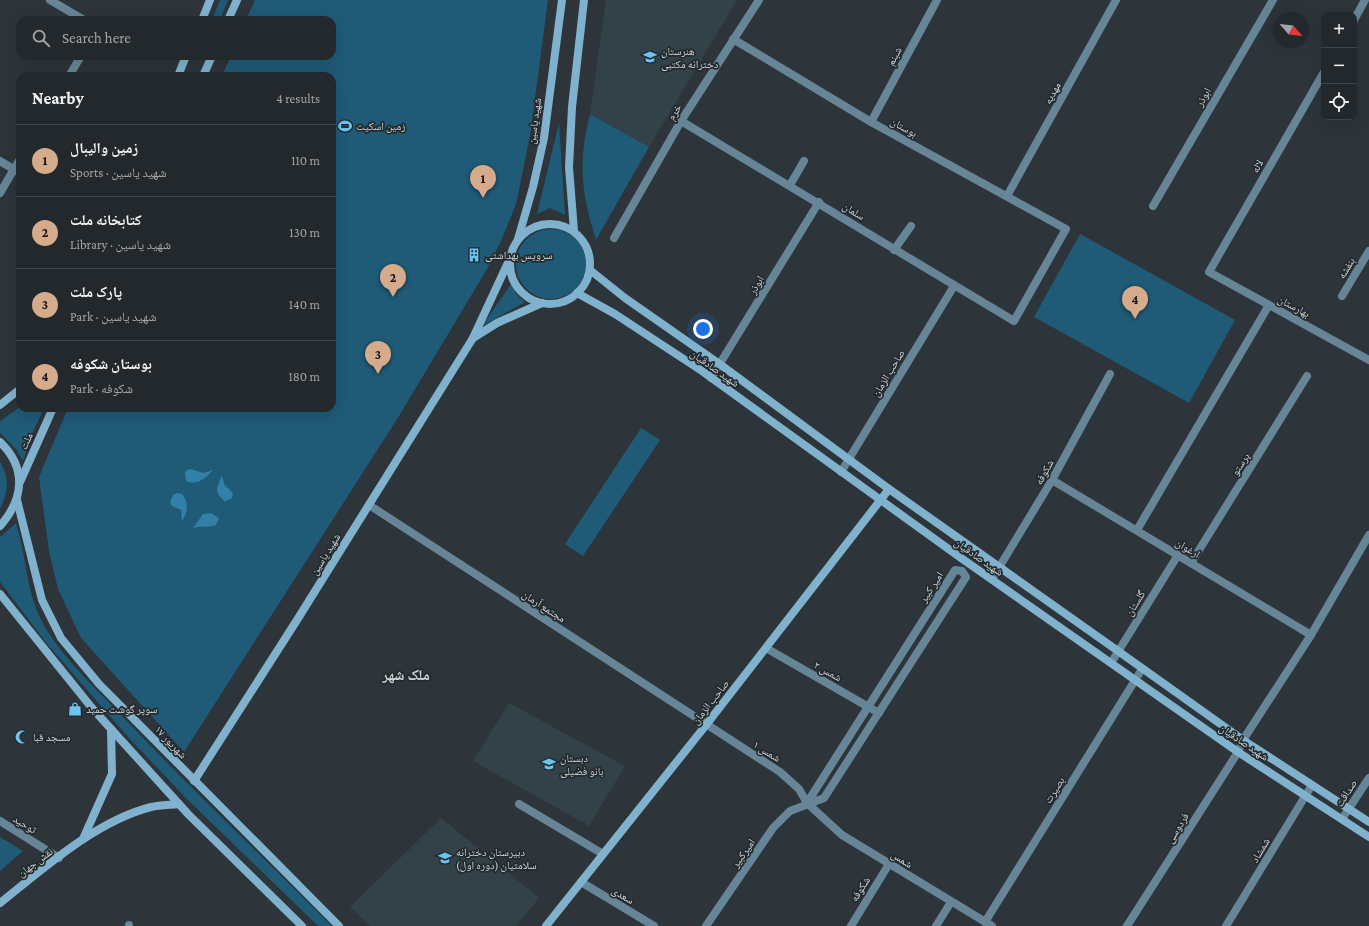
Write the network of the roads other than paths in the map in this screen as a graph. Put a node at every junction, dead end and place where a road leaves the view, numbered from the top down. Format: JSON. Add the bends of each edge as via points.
{"nodes":[{"id":1,"x":50,"y":0,"type":"edge"},
{"id":2,"x":210,"y":0,"type":"edge"},
{"id":3,"x":237,"y":0,"type":"edge"},
{"id":4,"x":562,"y":0,"type":"edge"},
{"id":5,"x":584,"y":0,"type":"edge"},
{"id":6,"x":759,"y":0,"type":"edge"},
{"id":7,"x":937,"y":0,"type":"edge"},
{"id":8,"x":1116,"y":0,"type":"edge"},
{"id":9,"x":1273,"y":0,"type":"edge"},
{"id":10,"x":1365,"y":0,"type":"edge"},
{"id":11,"x":63,"y":3,"type":"edge"},
{"id":12,"x":1357,"y":15,"type":"edge"},
{"id":13,"x":79,"y":16,"type":"edge"},
{"id":14,"x":204,"y":16,"type":"edge"},
{"id":15,"x":230,"y":16,"type":"edge"},
{"id":16,"x":733,"y":39,"type":"junction"},
{"id":17,"x":79,"y":60,"type":"edge"},
{"id":18,"x":184,"y":60,"type":"edge"},
{"id":19,"x":210,"y":60,"type":"edge"},
{"id":20,"x":71,"y":72,"type":"edge"},
{"id":21,"x":180,"y":72,"type":"edge"},
{"id":22,"x":205,"y":72,"type":"edge"},
{"id":23,"x":1321,"y":77,"type":"edge"},
{"id":24,"x":681,"y":121,"type":"junction"},
{"id":25,"x":871,"y":122,"type":"junction"},
{"id":26,"x":0,"y":161,"type":"edge"},
{"id":27,"x":804,"y":161,"type":"dead end"},
{"id":28,"x":16,"y":170,"type":"edge"},
{"id":29,"x":16,"y":172,"type":"edge"},
{"id":30,"x":790,"y":186,"type":"junction"},
{"id":31,"x":0,"y":193,"type":"edge"},
{"id":32,"x":1007,"y":196,"type":"junction"},
{"id":33,"x":819,"y":202,"type":"junction"},
{"id":34,"x":1153,"y":206,"type":"dead end"},
{"id":35,"x":911,"y":226,"type":"dead end"},
{"id":36,"x":574,"y":231,"type":"junction"},
{"id":37,"x":614,"y":238,"type":"dead end"},
{"id":38,"x":517,"y":242,"type":"junction"},
{"id":39,"x":894,"y":250,"type":"junction"},
{"id":40,"x":1369,"y":251,"type":"edge"},
{"id":41,"x":512,"y":254,"type":"junction"},
{"id":42,"x":590,"y":270,"type":"junction"},
{"id":43,"x":1209,"y":272,"type":"joint"},
{"id":44,"x":954,"y":286,"type":"junction"},
{"id":45,"x":577,"y":293,"type":"junction"},
{"id":46,"x":1342,"y":296,"type":"dead end"},
{"id":47,"x":542,"y":303,"type":"junction"},
{"id":48,"x":1269,"y":305,"type":"junction"},
{"id":49,"x":1014,"y":321,"type":"joint"},
{"id":50,"x":472,"y":338,"type":"junction"},
{"id":51,"x":1369,"y":360,"type":"edge"},
{"id":52,"x":721,"y":365,"type":"junction"},
{"id":53,"x":1110,"y":374,"type":"dead end"},
{"id":54,"x":1307,"y":376,"type":"dead end"},
{"id":55,"x":711,"y":378,"type":"junction"},
{"id":56,"x":16,"y":392,"type":"edge"},
{"id":57,"x":0,"y":405,"type":"edge"},
{"id":58,"x":51,"y":412,"type":"edge"},
{"id":59,"x":0,"y":442,"type":"edge"},
{"id":60,"x":849,"y":459,"type":"junction"},
{"id":61,"x":842,"y":472,"type":"junction"},
{"id":62,"x":1052,"y":480,"type":"junction"},
{"id":63,"x":20,"y":483,"type":"junction"},
{"id":64,"x":890,"y":489,"type":"junction"},
{"id":65,"x":17,"y":500,"type":"junction"},
{"id":66,"x":881,"y":500,"type":"junction"},
{"id":67,"x":369,"y":505,"type":"junction"},
{"id":68,"x":0,"y":526,"type":"edge"},
{"id":69,"x":1137,"y":530,"type":"junction"},
{"id":70,"x":1369,"y":537,"type":"edge"},
{"id":71,"x":1178,"y":555,"type":"junction"},
{"id":72,"x":1192,"y":563,"type":"junction"},
{"id":73,"x":1000,"y":567,"type":"junction"},
{"id":74,"x":992,"y":579,"type":"junction"},
{"id":75,"x":0,"y":594,"type":"edge"},
{"id":76,"x":1311,"y":635,"type":"junction"},
{"id":77,"x":766,"y":648,"type":"junction"},
{"id":78,"x":1118,"y":651,"type":"junction"},
{"id":79,"x":1111,"y":663,"type":"junction"},
{"id":80,"x":1142,"y":669,"type":"junction"},
{"id":81,"x":1135,"y":680,"type":"junction"},
{"id":82,"x":868,"y":706,"type":"junction"},
{"id":83,"x":879,"y":713,"type":"junction"},
{"id":84,"x":706,"y":725,"type":"junction"},
{"id":85,"x":111,"y":729,"type":"junction"},
{"id":86,"x":1243,"y":740,"type":"junction"},
{"id":87,"x":1238,"y":752,"type":"junction"},
{"id":88,"x":1369,"y":778,"type":"edge"},
{"id":89,"x":194,"y":781,"type":"junction"},
{"id":90,"x":1312,"y":785,"type":"junction"},
{"id":91,"x":1306,"y":796,"type":"junction"},
{"id":92,"x":807,"y":803,"type":"junction"},
{"id":93,"x":179,"y":804,"type":"junction"},
{"id":94,"x":519,"y":804,"type":"dead end"},
{"id":95,"x":1349,"y":810,"type":"junction"},
{"id":96,"x":1342,"y":819,"type":"junction"},
{"id":97,"x":0,"y":821,"type":"edge"},
{"id":98,"x":1369,"y":822,"type":"edge"},
{"id":99,"x":1369,"y":837,"type":"edge"},
{"id":100,"x":83,"y":840,"type":"junction"},
{"id":101,"x":603,"y":854,"type":"junction"},
{"id":102,"x":59,"y":858,"type":"junction"},
{"id":103,"x":889,"y":864,"type":"junction"},
{"id":104,"x":581,"y":882,"type":"junction"},
{"id":105,"x":951,"y":902,"type":"junction"},
{"id":106,"x":0,"y":903,"type":"edge"},
{"id":107,"x":989,"y":924,"type":"edge"},
{"id":108,"x":302,"y":926,"type":"edge"},
{"id":109,"x":339,"y":926,"type":"edge"},
{"id":110,"x":546,"y":926,"type":"edge"},
{"id":111,"x":654,"y":926,"type":"edge"},
{"id":112,"x":706,"y":926,"type":"edge"},
{"id":113,"x":851,"y":926,"type":"edge"},
{"id":114,"x":936,"y":926,"type":"edge"},
{"id":115,"x":1127,"y":926,"type":"edge"},
{"id":116,"x":1226,"y":926,"type":"edge"}],
"edges":[{"from":1,"to":11,"type":"street"},
{"from":2,"to":14,"type":"street"},
{"from":3,"to":15,"type":"street"},
{"from":4,"to":38,"type":"street","name":"شهید یاسین","via":[[544,138]]},
{"from":5,"to":36,"type":"street","via":[[572,107],[569,167]]},
{"from":6,"to":16,"type":"street","name":"خرم"},
{"from":7,"to":25,"type":"street","name":"شبنم"},
{"from":8,"to":32,"type":"street","name":"مهدیه"},
{"from":9,"to":34,"type":"street","name":"ابوذر"},
{"from":10,"to":12,"type":"street"},
{"from":11,"to":13,"type":"street"},
{"from":16,"to":24,"type":"street","name":"خرم"},
{"from":16,"to":25,"type":"street","name":"بوستان"},
{"from":17,"to":20,"type":"street"},
{"from":18,"to":21,"type":"street"},
{"from":19,"to":22,"type":"street"},
{"from":23,"to":43,"type":"street","name":"لاله"},
{"from":24,"to":30,"type":"street","name":"سلمان"},
{"from":24,"to":37,"type":"street","name":"خرم"},
{"from":25,"to":32,"type":"street","name":"بوستان"},
{"from":26,"to":28,"type":"street"},
{"from":27,"to":30,"type":"street"},
{"from":29,"to":31,"type":"street"},
{"from":30,"to":33,"type":"street","name":"سلمان"},
{"from":32,"to":49,"type":"street","name":"بوستان","via":[[1066,229]]},
{"from":33,"to":39,"type":"street","name":"سلمان"},
{"from":33,"to":52,"type":"street","name":"ابوذر"},
{"from":35,"to":39,"type":"street"},
{"from":36,"to":38,"type":"street","name":"شهید یاسین","via":[[562,225],[537,226],[525,233]]},
{"from":36,"to":42,"type":"street","via":[[588,250]]},
{"from":38,"to":41,"type":"street","name":"شهید یاسین"},
{"from":39,"to":44,"type":"street","name":"سلمان"},
{"from":40,"to":46,"type":"street","name":"بنفشه"},
{"from":41,"to":47,"type":"street","name":"شهید یاسین","via":[[512,275],[516,285],[523,293]]},
{"from":41,"to":50,"type":"street","name":"شهید یاسین"},
{"from":42,"to":45,"type":"street","name":"شهید یاسین","via":[[588,279]]},
{"from":42,"to":52,"type":"street","name":"شهید صادقیان","via":[[625,298]]},
{"from":43,"to":48,"type":"street","name":"بهارستان"},
{"from":44,"to":49,"type":"street","name":"سلمان"},
{"from":44,"to":60,"type":"street","name":"صاحب الزمان"},
{"from":45,"to":47,"type":"street","name":"شهید یاسین","via":[[560,302]]},
{"from":45,"to":55,"type":"street","name":"شهید صادقیان","via":[[615,314]]},
{"from":47,"to":50,"type":"street","name":"شهید یاسین","via":[[497,323]]},
{"from":48,"to":51,"type":"street","name":"بهارستان"},
{"from":48,"to":69,"type":"street"},
{"from":50,"to":67,"type":"street","name":"شهید یاسین"},
{"from":52,"to":55,"type":"street","name":"ابوذر"},
{"from":52,"to":60,"type":"street","name":"شهید صادقیان"},
{"from":53,"to":62,"type":"street","name":"شکوفه"},
{"from":54,"to":72,"type":"street","name":"پرستو"},
{"from":55,"to":61,"type":"street","name":"شهید صادقیان"},
{"from":56,"to":57,"type":"street"},
{"from":58,"to":63,"type":"street","name":"ملت"},
{"from":59,"to":63,"type":"street","via":[[11,454]]},
{"from":60,"to":61,"type":"street","name":"صاحب الزمان"},
{"from":60,"to":64,"type":"street","name":"شهید صادقیان"},
{"from":61,"to":66,"type":"street","name":"شهید صادقیان"},
{"from":62,"to":69,"type":"street","name":"ارغوان"},
{"from":62,"to":73,"type":"street","name":"شکوفه"},
{"from":63,"to":65,"type":"street"},
{"from":64,"to":66,"type":"street","name":"صاحب الزمان"},
{"from":64,"to":73,"type":"street","name":"شهید صادقیان"},
{"from":65,"to":68,"type":"street"},
{"from":65,"to":89,"type":"street","name":"۱۷ شهریور","via":[[42,600],[61,638],[99,684]]},
{"from":66,"to":74,"type":"street","name":"شهید صادقیان"},
{"from":66,"to":77,"type":"street","name":"صاحب الزمان"},
{"from":67,"to":84,"type":"street","name":"مجتمع آرمان"},
{"from":67,"to":89,"type":"street","name":"شهید یاسین"},
{"from":69,"to":71,"type":"street","name":"ارغوان"},
{"from":70,"to":76,"type":"street"},
{"from":71,"to":72,"type":"street","name":"ارغوان"},
{"from":71,"to":78,"type":"street","name":"گلستان"},
{"from":72,"to":76,"type":"street","name":"ارغوان"},
{"from":73,"to":74,"type":"street","name":"شکوفه"},
{"from":73,"to":78,"type":"street","name":"شهید صادقیان"},
{"from":74,"to":79,"type":"street","name":"شهید صادقیان"},
{"from":75,"to":85,"type":"street"},
{"from":76,"to":86,"type":"street"},
{"from":77,"to":82,"type":"street","name":"شمس ۲"},
{"from":77,"to":84,"type":"street","name":"صاحب الزمان"},
{"from":78,"to":79,"type":"street","name":"گلستان"},
{"from":78,"to":80,"type":"street","name":"شهید صادقیان"},
{"from":79,"to":81,"type":"street","name":"شهید صادقیان"},
{"from":80,"to":81,"type":"street","name":"بصیرت"},
{"from":80,"to":86,"type":"street","name":"شهید صادقیان"},
{"from":81,"to":87,"type":"street","name":"شهید صادقیان"},
{"from":81,"to":107,"type":"street","name":"بصیرت"},
{"from":82,"to":83,"type":"street","name":"شمس ۲"},
{"from":82,"to":83,"type":"street","name":"امیر کبیر","via":[[955,570],[962,571],[966,577]]},
{"from":82,"to":92,"type":"street","name":"امیر کبیر"},
{"from":83,"to":92,"type":"street","name":"امیر کبیر","via":[[824,798]]},
{"from":84,"to":92,"type":"street","name":"شمس ۱","via":[[791,780]]},
{"from":84,"to":101,"type":"street","name":"صاحب الزمان"},
{"from":85,"to":93,"type":"street"},
{"from":85,"to":100,"type":"street","via":[[112,774]]},
{"from":86,"to":87,"type":"street","name":"فردوسی"},
{"from":86,"to":90,"type":"street","name":"شهید صادقیان"},
{"from":87,"to":91,"type":"street","name":"شهید صادقیان"},
{"from":87,"to":115,"type":"street","name":"فردوسی"},
{"from":88,"to":95,"type":"street","name":"صداقت"},
{"from":89,"to":109,"type":"street","name":"۱۷ شهریور"},
{"from":90,"to":91,"type":"street","name":"شمشاد"},
{"from":90,"to":95,"type":"street","name":"شهید صادقیان"},
{"from":91,"to":96,"type":"street","name":"شهید صادقیان"},
{"from":91,"to":116,"type":"street","name":"شمشاد"},
{"from":92,"to":103,"type":"street","name":"شمس","via":[[842,835]]},
{"from":92,"to":112,"type":"street","name":"امیرکبیر","via":[[790,811],[773,828]]},
{"from":93,"to":100,"type":"street","name":"نقش جهان","via":[[152,807],[116,821]]},
{"from":93,"to":108,"type":"street"},
{"from":94,"to":101,"type":"street"},
{"from":95,"to":96,"type":"street","name":"صداقت"},
{"from":95,"to":98,"type":"street","name":"شهید صادقیان"},
{"from":96,"to":99,"type":"street","name":"شهید صادقیان"},
{"from":97,"to":102,"type":"street","name":"توحید"},
{"from":100,"to":102,"type":"street","name":"نقش جهان"},
{"from":101,"to":104,"type":"street","name":"صاحب الزمان"},
{"from":102,"to":106,"type":"street","name":"نقش جهان"},
{"from":103,"to":105,"type":"street","name":"شمس"},
{"from":103,"to":113,"type":"street","name":"شکوفه"},
{"from":104,"to":110,"type":"street","name":"صاحب الزمان"},
{"from":104,"to":111,"type":"street","name":"سعدی"},
{"from":105,"to":107,"type":"street","name":"شمس"},
{"from":105,"to":114,"type":"street"}]}
